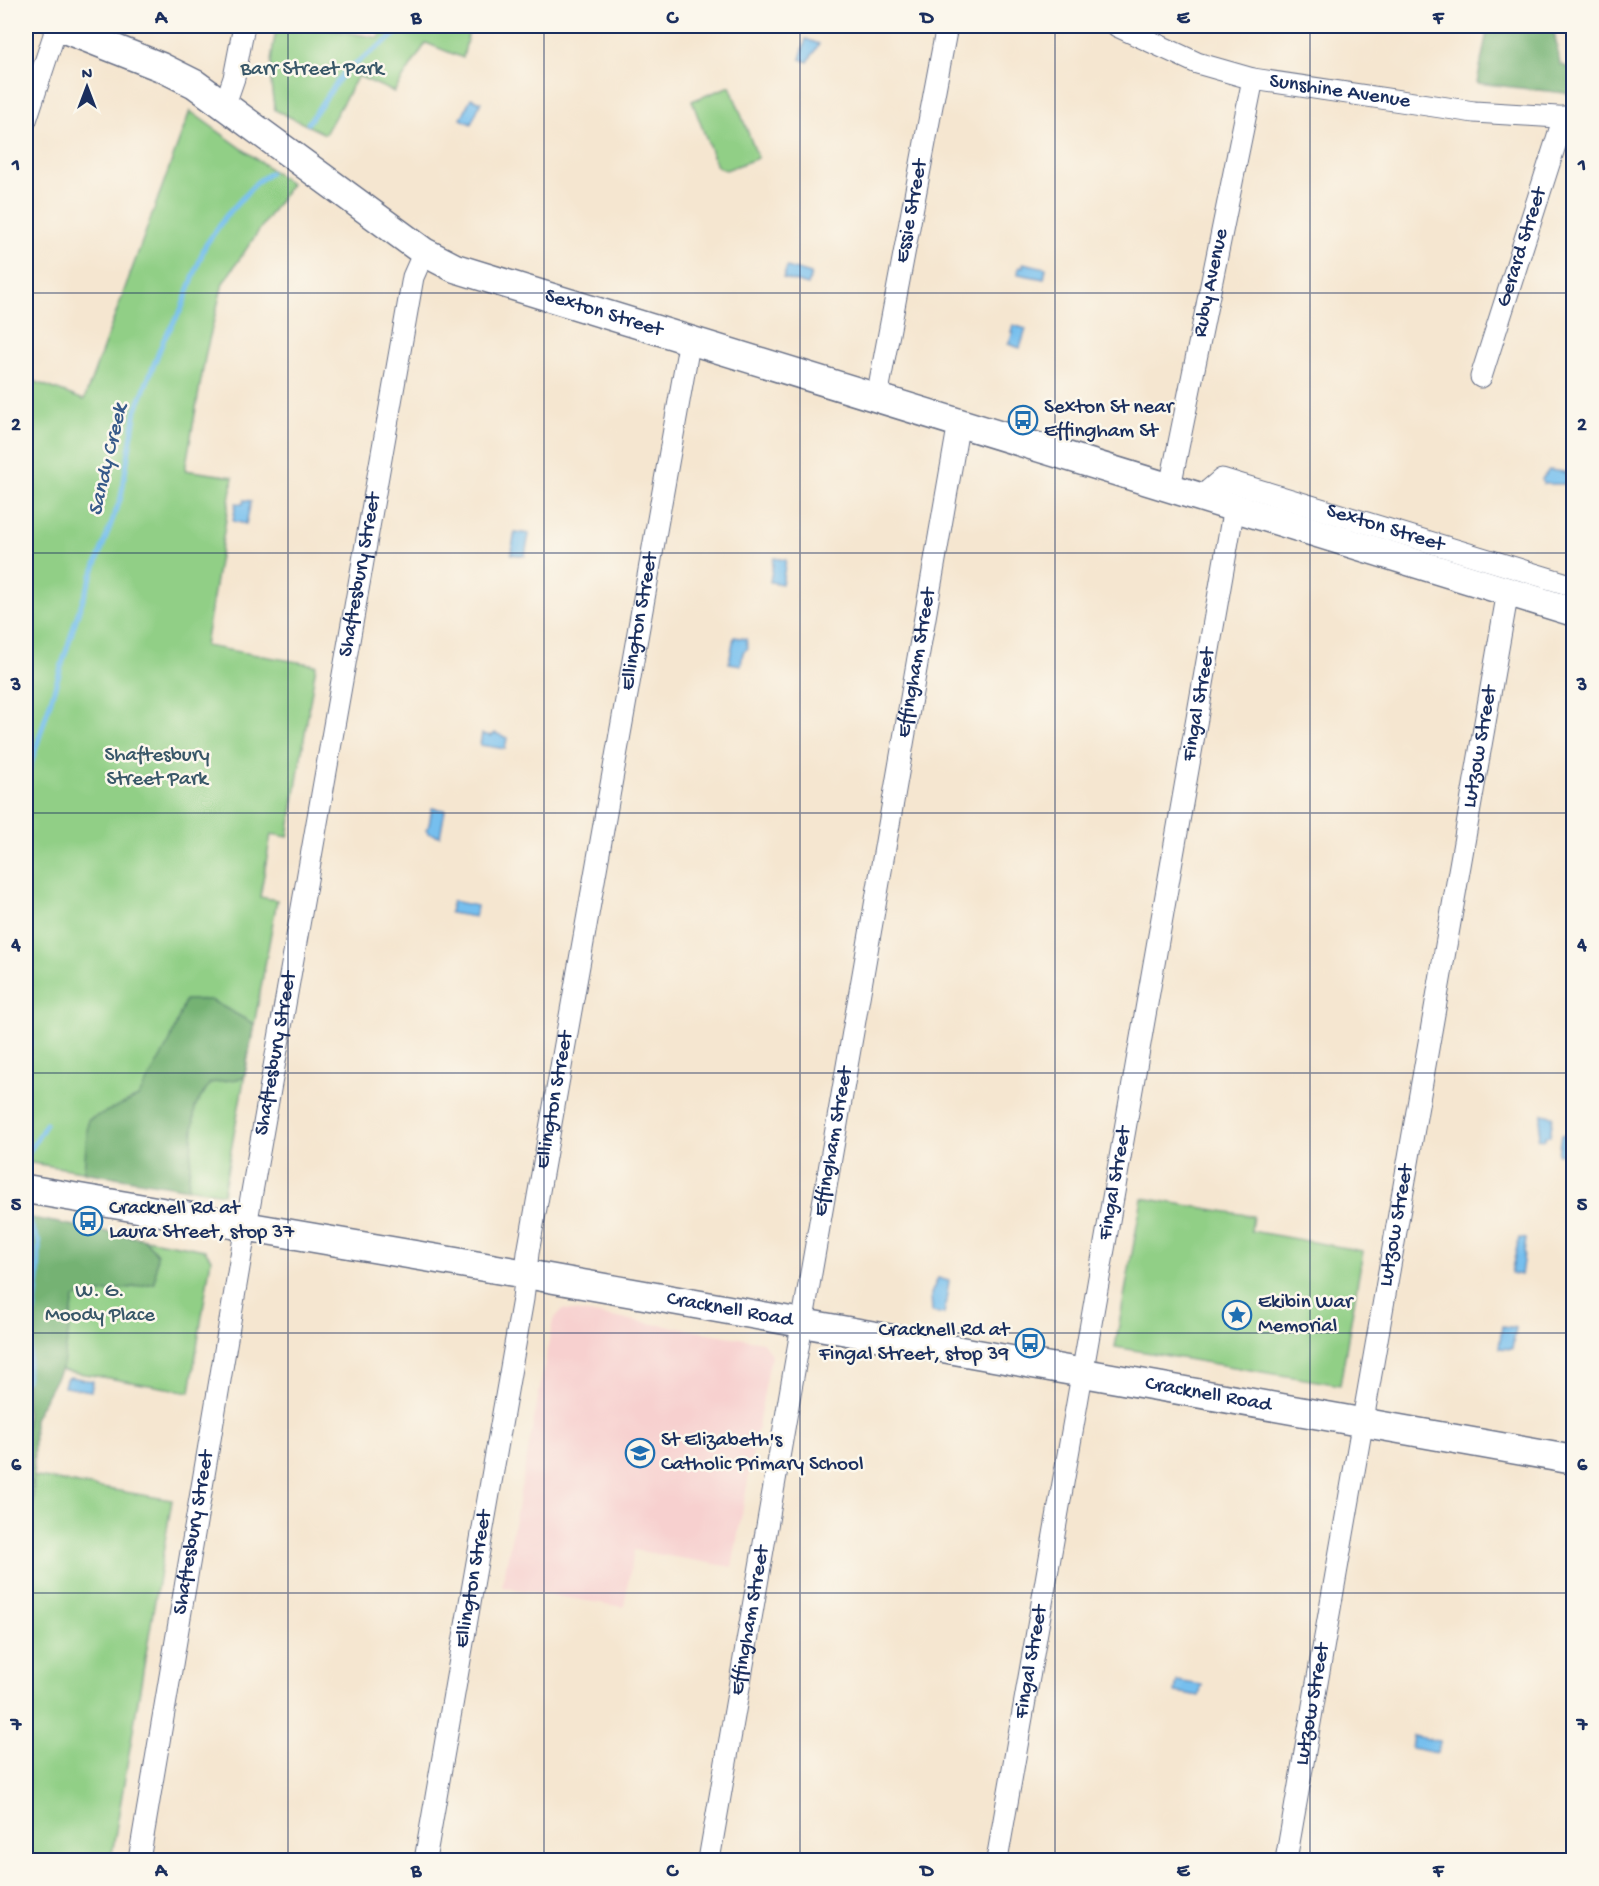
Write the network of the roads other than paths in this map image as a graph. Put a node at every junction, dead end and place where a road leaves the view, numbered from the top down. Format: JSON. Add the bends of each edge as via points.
{"nodes":[{"id":1,"x":57,"y":26,"type":"edge"},
{"id":2,"x":244,"y":26,"type":"edge"},
{"id":3,"x":947,"y":26,"type":"edge"},
{"id":4,"x":1117,"y":26,"type":"edge"},
{"id":5,"x":1253,"y":79,"type":"junction"},
{"id":6,"x":225,"y":104,"type":"junction"},
{"id":7,"x":1569,"y":118,"type":"edge"},
{"id":8,"x":26,"y":120,"type":"edge"},
{"id":9,"x":424,"y":252,"type":"junction"},
{"id":10,"x":690,"y":339,"type":"junction"},
{"id":11,"x":1481,"y":377,"type":"dead end"},
{"id":12,"x":877,"y":397,"type":"junction"},
{"id":13,"x":959,"y":422,"type":"junction"},
{"id":14,"x":1170,"y":487,"type":"junction"},
{"id":15,"x":1201,"y":497,"type":"junction"},
{"id":16,"x":1234,"y":507,"type":"junction"},
{"id":17,"x":1574,"y":586,"type":"edge"},
{"id":18,"x":1508,"y":591,"type":"junction"},
{"id":19,"x":1574,"y":612,"type":"edge"},
{"id":20,"x":26,"y":1189,"type":"edge"},
{"id":21,"x":246,"y":1226,"type":"junction"},
{"id":22,"x":526,"y":1274,"type":"junction"},
{"id":23,"x":803,"y":1322,"type":"junction"},
{"id":24,"x":1081,"y":1371,"type":"junction"},
{"id":25,"x":1361,"y":1420,"type":"junction"},
{"id":26,"x":1574,"y":1460,"type":"edge"},
{"id":27,"x":139,"y":1860,"type":"edge"},
{"id":28,"x":425,"y":1860,"type":"edge"},
{"id":29,"x":709,"y":1860,"type":"edge"},
{"id":30,"x":997,"y":1860,"type":"edge"},
{"id":31,"x":1286,"y":1860,"type":"edge"}],
"edges":[{"from":1,"to":6,"type":"main road","name":"Sexton Street","via":[[180,75]]},
{"from":1,"to":8,"type":"street"},
{"from":2,"to":6,"type":"street"},
{"from":3,"to":12,"type":"street","name":"Essie Street"},
{"from":4,"to":5,"type":"street","name":"Sunshine Avenue","via":[[1197,63]]},
{"from":5,"to":7,"type":"street","name":"Sunshine Avenue","via":[[1474,111]]},
{"from":5,"to":14,"type":"street","name":"Ruby Avenue"},
{"from":6,"to":9,"type":"main road","name":"Sexton Street"},
{"from":7,"to":11,"type":"street","name":"Gerard Street"},
{"from":9,"to":10,"type":"main road","name":"Sexton Street","via":[[455,268]]},
{"from":9,"to":21,"type":"street","name":"Shaftesbury Street","via":[[413,277]]},
{"from":10,"to":12,"type":"main road","name":"Sexton Street"},
{"from":10,"to":22,"type":"street","name":"Ellington Street"},
{"from":12,"to":13,"type":"main road","name":"Sexton Street"},
{"from":13,"to":14,"type":"main road","name":"Sexton Street"},
{"from":13,"to":23,"type":"street","name":"Effingham Street"},
{"from":14,"to":15,"type":"main road","name":"Sexton Street"},
{"from":15,"to":16,"type":"main road","name":"Sexton Street"},
{"from":15,"to":17,"type":"street","name":"Sexton Street","via":[[1222,479]]},
{"from":16,"to":18,"type":"main road","name":"Sexton Street"},
{"from":16,"to":24,"type":"street","name":"Fingal Street"},
{"from":18,"to":19,"type":"main road","name":"Sexton Street"},
{"from":18,"to":25,"type":"street","name":"Lutzow Street","via":[[1392,1263]]},
{"from":20,"to":21,"type":"main road","name":"Cracknell Road"},
{"from":21,"to":22,"type":"main road","name":"Cracknell Road"},
{"from":21,"to":27,"type":"street","name":"Shaftesbury Street"},
{"from":22,"to":23,"type":"main road","name":"Cracknell Road"},
{"from":22,"to":28,"type":"street","name":"Ellington Street"},
{"from":23,"to":24,"type":"main road","name":"Cracknell Road"},
{"from":23,"to":29,"type":"street","name":"Effingham Street"},
{"from":24,"to":25,"type":"main road","name":"Cracknell Road"},
{"from":24,"to":30,"type":"street","name":"Fingal Street"},
{"from":25,"to":26,"type":"main road","name":"Cracknell Road"},
{"from":25,"to":31,"type":"street","name":"Lutzow Street"}]}
